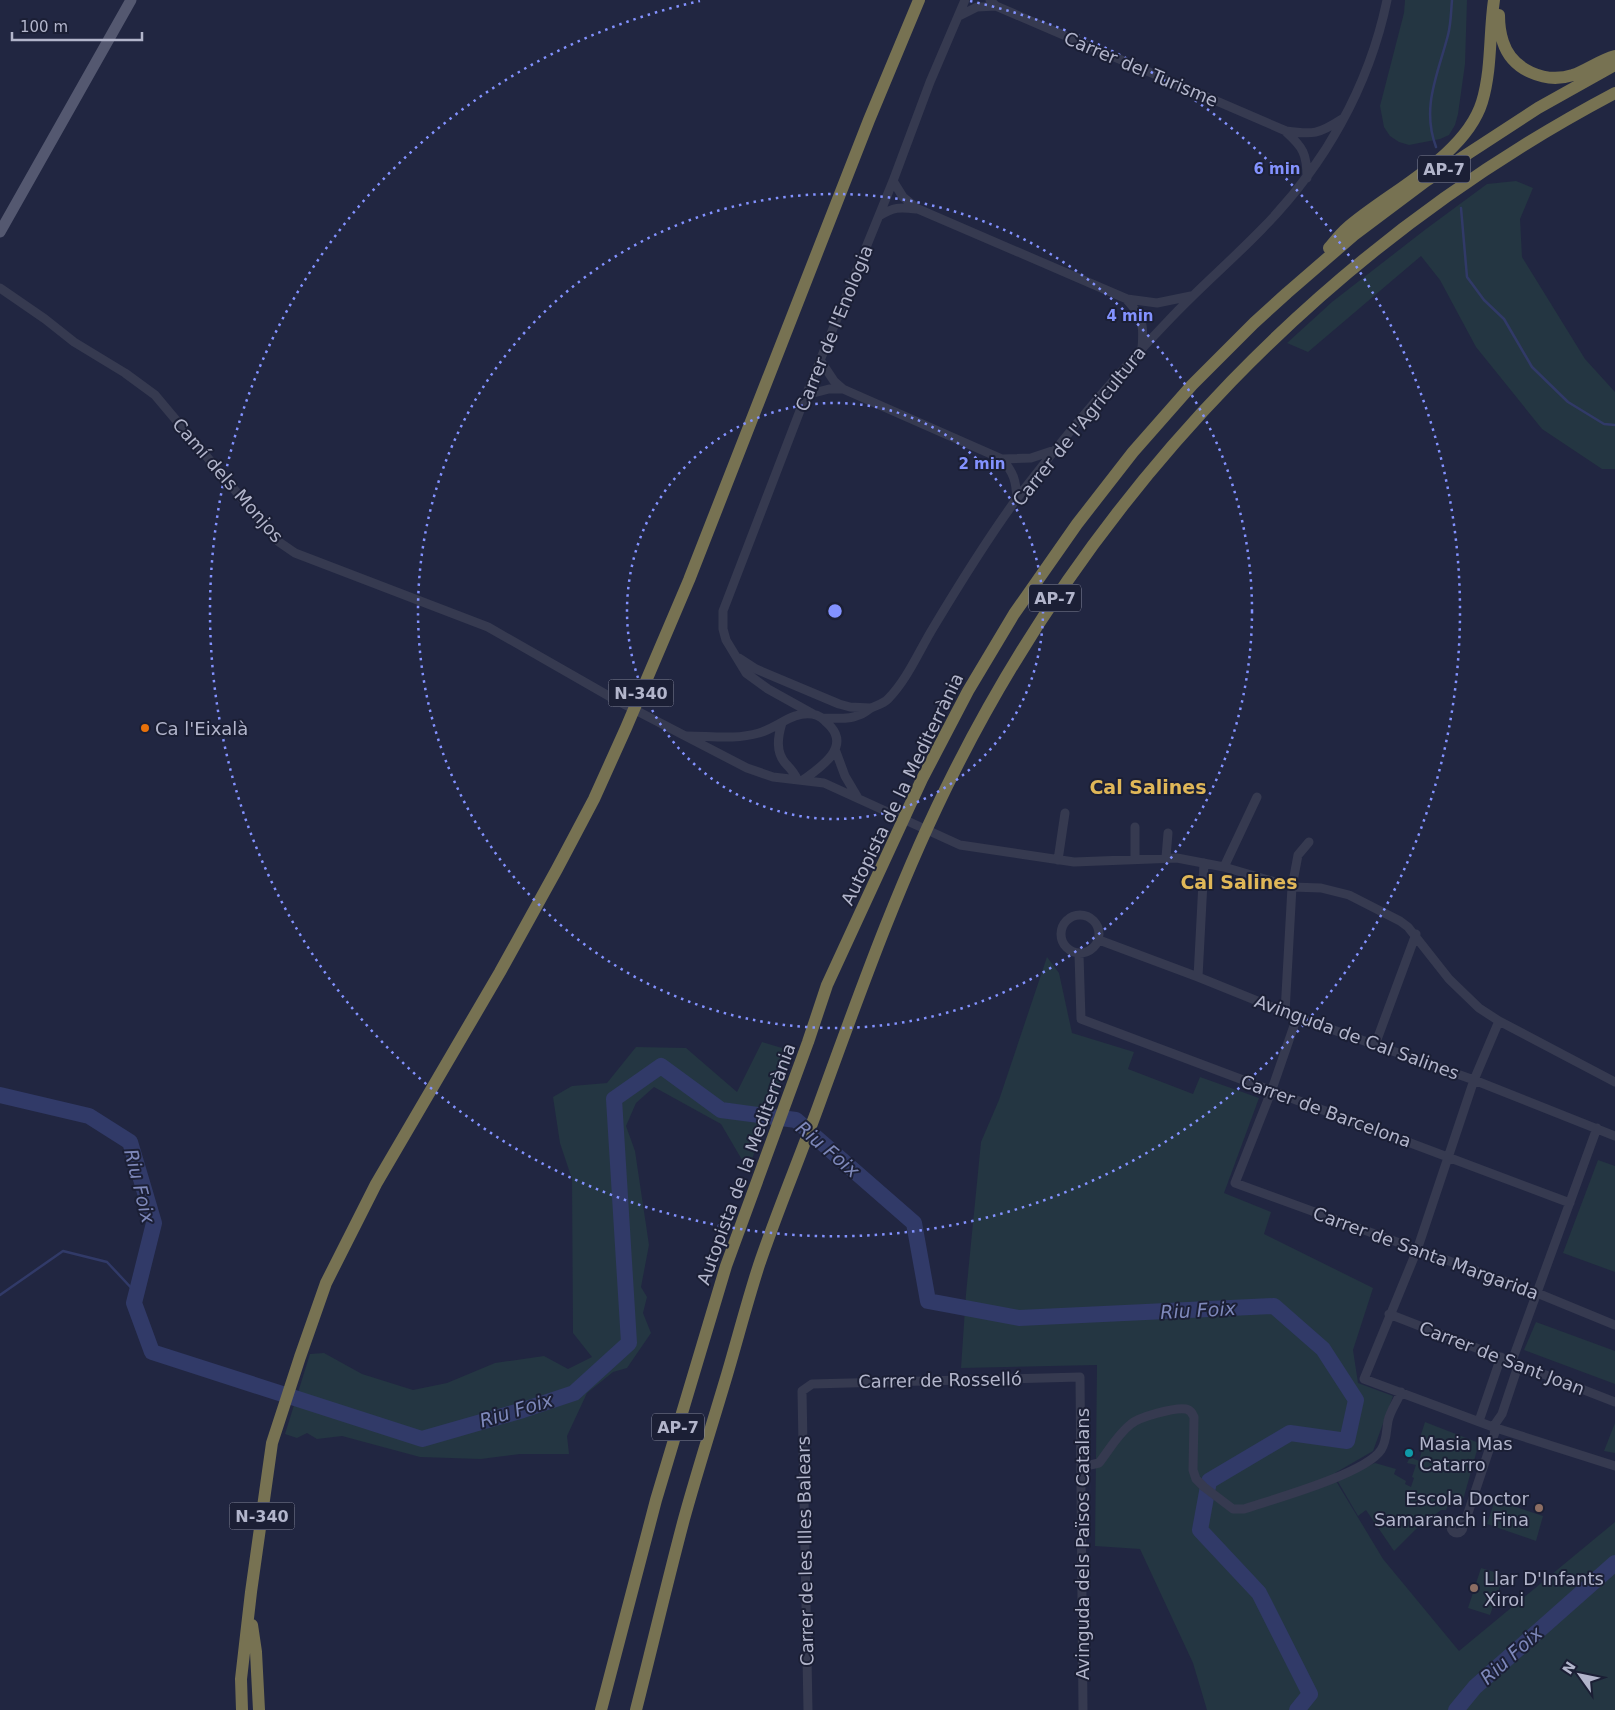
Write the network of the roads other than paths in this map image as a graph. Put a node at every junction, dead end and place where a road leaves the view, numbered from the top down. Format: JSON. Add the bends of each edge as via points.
{"nodes":[{"id":1,"x":131,"y":0,"type":"edge"},
{"id":2,"x":919,"y":0,"type":"edge"},
{"id":3,"x":965,"y":0,"type":"edge"},
{"id":4,"x":1387,"y":0,"type":"edge"},
{"id":5,"x":1494,"y":0,"type":"edge"},
{"id":6,"x":1500,"y":0,"type":"edge"},
{"id":7,"x":993,"y":3,"type":"edge"},
{"id":8,"x":958,"y":16,"type":"junction"},
{"id":9,"x":1615,"y":56,"type":"edge"},
{"id":10,"x":1615,"y":65,"type":"edge"},
{"id":11,"x":1615,"y":93,"type":"edge"},
{"id":12,"x":1345,"y":118,"type":"junction"},
{"id":13,"x":1286,"y":132,"type":"junction"},
{"id":14,"x":1307,"y":178,"type":"junction"},
{"id":15,"x":893,"y":181,"type":"junction"},
{"id":16,"x":918,"y":209,"type":"junction"},
{"id":17,"x":879,"y":216,"type":"junction"},
{"id":18,"x":0,"y":232,"type":"edge"},
{"id":19,"x":0,"y":288,"type":"edge"},
{"id":20,"x":1287,"y":293,"type":"junction"},
{"id":21,"x":1192,"y":296,"type":"junction"},
{"id":22,"x":1127,"y":300,"type":"junction"},
{"id":23,"x":1142,"y":348,"type":"junction"},
{"id":24,"x":820,"y":360,"type":"junction"},
{"id":25,"x":844,"y":390,"type":"junction"},
{"id":26,"x":806,"y":395,"type":"junction"},
{"id":27,"x":1055,"y":449,"type":"junction"},
{"id":28,"x":1002,"y":459,"type":"junction"},
{"id":29,"x":1017,"y":499,"type":"junction"},
{"id":30,"x":737,"y":656,"type":"junction"},
{"id":31,"x":870,"y":708,"type":"junction"},
{"id":32,"x":813,"y":714,"type":"junction"},
{"id":33,"x":822,"y":718,"type":"junction"},
{"id":34,"x":782,"y":722,"type":"junction"},
{"id":35,"x":684,"y":736,"type":"junction"},
{"id":36,"x":835,"y":749,"type":"junction"},
{"id":37,"x":800,"y":780,"type":"junction"},
{"id":38,"x":1257,"y":797,"type":"dead end"},
{"id":39,"x":858,"y":798,"type":"junction"},
{"id":40,"x":1065,"y":813,"type":"dead end"},
{"id":41,"x":1135,"y":827,"type":"dead end"},
{"id":42,"x":1168,"y":833,"type":"dead end"},
{"id":43,"x":1309,"y":842,"type":"dead end"},
{"id":44,"x":1166,"y":857,"type":"junction"},
{"id":45,"x":1135,"y":858,"type":"junction"},
{"id":46,"x":1058,"y":860,"type":"junction"},
{"id":47,"x":1204,"y":863,"type":"junction"},
{"id":48,"x":1224,"y":867,"type":"junction"},
{"id":49,"x":1292,"y":887,"type":"junction"},
{"id":50,"x":1416,"y":934,"type":"junction"},
{"id":51,"x":1099,"y":940,"type":"junction"},
{"id":52,"x":1079,"y":954,"type":"junction"},
{"id":53,"x":1198,"y":977,"type":"junction"},
{"id":54,"x":1285,"y":1012,"type":"junction"},
{"id":55,"x":1297,"y":1017,"type":"junction"},
{"id":56,"x":1500,"y":1021,"type":"junction"},
{"id":57,"x":1375,"y":1045,"type":"junction"},
{"id":58,"x":1474,"y":1080,"type":"junction"},
{"id":59,"x":1615,"y":1082,"type":"edge"},
{"id":60,"x":1271,"y":1092,"type":"junction"},
{"id":61,"x":1597,"y":1128,"type":"junction"},
{"id":62,"x":1615,"y":1136,"type":"edge"},
{"id":63,"x":1449,"y":1157,"type":"junction"},
{"id":64,"x":1570,"y":1203,"type":"junction"},
{"id":65,"x":1417,"y":1250,"type":"junction"},
{"id":66,"x":1537,"y":1293,"type":"junction"},
{"id":67,"x":1389,"y":1314,"type":"junction"},
{"id":68,"x":1615,"y":1325,"type":"edge"},
{"id":69,"x":1500,"y":1357,"type":"junction"},
{"id":70,"x":1516,"y":1363,"type":"junction"},
{"id":71,"x":1080,"y":1377,"type":"joint"},
{"id":72,"x":802,"y":1391,"type":"joint"},
{"id":73,"x":1401,"y":1392,"type":"junction"},
{"id":74,"x":1615,"y":1402,"type":"edge"},
{"id":75,"x":1479,"y":1421,"type":"junction"},
{"id":76,"x":1493,"y":1427,"type":"junction"},
{"id":77,"x":1615,"y":1466,"type":"edge"},
{"id":78,"x":1081,"y":1467,"type":"junction"},
{"id":79,"x":1462,"y":1523,"type":"dead end"},
{"id":80,"x":250,"y":1606,"type":"junction"},
{"id":81,"x":242,"y":1710,"type":"edge"},
{"id":82,"x":251,"y":1710,"type":"edge"},
{"id":83,"x":259,"y":1710,"type":"edge"},
{"id":84,"x":601,"y":1710,"type":"edge"},
{"id":85,"x":636,"y":1710,"type":"edge"},
{"id":86,"x":808,"y":1710,"type":"edge"},
{"id":87,"x":1083,"y":1710,"type":"edge"}],
"edges":[{"from":1,"to":18,"type":"main road"},
{"from":2,"to":80,"type":"highway","number":"N-340","via":[[689,580],[594,799],[500,972],[376,1184],[326,1283],[272,1443]]},
{"from":3,"to":8,"type":"street","name":"Carrer de l'Enologia"},
{"from":4,"to":12,"type":"street","name":"Carrer de l'Agricultura","via":[[1376,45]]},
{"from":5,"to":20,"type":"highway","via":[[1484,94],[1478,114],[1467,132],[1452,149],[1347,228]]},
{"from":6,"to":9,"type":"highway","via":[[1503,42],[1514,60],[1528,71],[1545,77],[1571,76]]},
{"from":7,"to":8,"type":"street","name":"Carrer del Turisme"},
{"from":7,"to":13,"type":"street","name":"Carrer del Turisme"},
{"from":8,"to":15,"type":"street","name":"Carrer de l'Enologia"},
{"from":10,"to":20,"type":"highway","name":"Autopista de la Mediterrània","number":"AP-7","via":[[1538,108],[1426,181],[1354,235]]},
{"from":11,"to":85,"type":"highway","number":"AP-7","via":[[1471,180],[1397,233],[1262,349],[1172,446],[1118,512],[1031,634],[954,771],[908,870],[798,1160],[759,1267],[685,1517]]},
{"from":12,"to":13,"type":"street","name":"Carrer del Turisme","via":[[1320,132]]},
{"from":12,"to":14,"type":"street","name":"Carrer de l'Agricultura"},
{"from":13,"to":14,"type":"street","name":"Carrer del Turisme","via":[[1304,151]]},
{"from":14,"to":21,"type":"street","name":"Carrer de l'Agricultura","via":[[1263,229]]},
{"from":15,"to":16,"type":"street","via":[[903,197]]},
{"from":15,"to":17,"type":"street","name":"Carrer de l'Enologia"},
{"from":16,"to":17,"type":"street","via":[[896,207]]},
{"from":16,"to":22,"type":"street"},
{"from":17,"to":24,"type":"street","name":"Carrer de l'Enologia"},
{"from":19,"to":35,"type":"street","name":"Camí dels Monjos","via":[[155,395],[244,503],[287,547],[488,627]]},
{"from":20,"to":84,"type":"highway","name":"Autopista de la Mediterrània","number":"AP-7","via":[[1192,385],[1133,452],[1077,524],[1014,614],[968,691],[907,811],[827,985],[726,1266],[659,1491]]},
{"from":21,"to":22,"type":"street","via":[[1157,304]]},
{"from":21,"to":23,"type":"street","name":"Carrer de l'Agricultura"},
{"from":22,"to":23,"type":"street","via":[[1142,320]]},
{"from":23,"to":27,"type":"street","name":"Carrer de l'Agricultura"},
{"from":24,"to":25,"type":"street"},
{"from":24,"to":26,"type":"street","name":"Carrer de l'Enologia"},
{"from":25,"to":26,"type":"street","via":[[829,388]]},
{"from":25,"to":28,"type":"street"},
{"from":26,"to":30,"type":"street","name":"Carrer de l'Enologia","via":[[723,611],[726,640]]},
{"from":27,"to":28,"type":"street","via":[[1031,458]]},
{"from":27,"to":29,"type":"street","name":"Carrer de l'Agricultura"},
{"from":28,"to":29,"type":"street","via":[[1014,476]]},
{"from":29,"to":31,"type":"street","name":"Carrer de l'Agricultura","via":[[902,680],[888,699]]},
{"from":30,"to":31,"type":"street","via":[[756,669],[839,704]]},
{"from":30,"to":32,"type":"street","name":"Carrer de l'Enologia","via":[[746,673]]},
{"from":31,"to":33,"type":"street","name":"Carrer de l'Agricultura","via":[[856,717]]},
{"from":32,"to":33,"type":"street"},
{"from":32,"to":34,"type":"street","via":[[800,714]]},
{"from":33,"to":36,"type":"street","via":[[833,729]]},
{"from":34,"to":35,"type":"street","via":[[760,733],[735,738]]},
{"from":34,"to":37,"type":"street","via":[[778,734],[780,755]]},
{"from":35,"to":37,"type":"street","name":"Camí dels Monjos","via":[[762,774]]},
{"from":36,"to":37,"type":"street","via":[[830,760]]},
{"from":36,"to":39,"type":"street"},
{"from":37,"to":39,"type":"street","name":"Camí dels Monjos","via":[[824,783]]},
{"from":38,"to":48,"type":"street"},
{"from":39,"to":46,"type":"street","name":"Camí dels Monjos","via":[[960,845]]},
{"from":40,"to":46,"type":"street"},
{"from":41,"to":45,"type":"street"},
{"from":42,"to":44,"type":"street"},
{"from":43,"to":49,"type":"street","via":[[1298,855]]},
{"from":44,"to":45,"type":"street","name":"Camí dels Monjos"},
{"from":44,"to":47,"type":"street","name":"Camí dels Monjos"},
{"from":45,"to":46,"type":"street","name":"Camí dels Monjos","via":[[1089,862]]},
{"from":47,"to":48,"type":"street","name":"Camí dels Monjos"},
{"from":47,"to":53,"type":"street"},
{"from":48,"to":49,"type":"street","name":"Camí dels Monjos"},
{"from":49,"to":50,"type":"street","name":"Camí dels Monjos","via":[[1321,888],[1349,895],[1400,921]]},
{"from":49,"to":54,"type":"street"},
{"from":50,"to":56,"type":"street","name":"Camí dels Monjos","via":[[1467,998]]},
{"from":50,"to":57,"type":"street"},
{"from":51,"to":52,"type":"street","via":[[1088,952]]},
{"from":51,"to":52,"type":"street","via":[[1098,925],[1093,920],[1079,915],[1066,921],[1061,937],[1064,945]]},
{"from":51,"to":53,"type":"street","name":"Avinguda de Cal Salines"},
{"from":52,"to":60,"type":"street","name":"Carrer de Barcelona","via":[[1081,1019]]},
{"from":53,"to":54,"type":"street","name":"Avinguda de Cal Salines"},
{"from":54,"to":55,"type":"street","name":"Avinguda de Cal Salines"},
{"from":55,"to":57,"type":"street","name":"Avinguda de Cal Salines"},
{"from":55,"to":60,"type":"street"},
{"from":56,"to":58,"type":"street"},
{"from":56,"to":59,"type":"street","name":"Camí dels Monjos"},
{"from":57,"to":58,"type":"street","name":"Avinguda de Cal Salines"},
{"from":58,"to":61,"type":"street","name":"Avinguda de Cal Salines"},
{"from":58,"to":63,"type":"street"},
{"from":60,"to":63,"type":"street","name":"Carrer de Barcelona"},
{"from":60,"to":65,"type":"street","name":"Carrer de Santa Margarida","via":[[1235,1183]]},
{"from":61,"to":62,"type":"street","name":"Avinguda de Cal Salines"},
{"from":61,"to":64,"type":"street"},
{"from":63,"to":64,"type":"street","name":"Carrer de Barcelona"},
{"from":63,"to":65,"type":"street"},
{"from":64,"to":66,"type":"street"},
{"from":65,"to":66,"type":"street","name":"Carrer de Santa Margarida"},
{"from":65,"to":67,"type":"street"},
{"from":66,"to":68,"type":"street","name":"Carrer de Santa Margarida"},
{"from":66,"to":70,"type":"street"},
{"from":67,"to":69,"type":"street","name":"Carrer de Sant Joan"},
{"from":67,"to":73,"type":"street","via":[[1364,1379]]},
{"from":69,"to":70,"type":"street","name":"Carrer de Sant Joan"},
{"from":69,"to":75,"type":"street"},
{"from":70,"to":74,"type":"street","name":"Carrer de Sant Joan"},
{"from":70,"to":76,"type":"street","via":[[1502,1414]]},
{"from":71,"to":72,"type":"street","name":"Carrer de Rosselló","via":[[812,1384]]},
{"from":71,"to":78,"type":"street","name":"Avinguda dels Països Catalans"},
{"from":72,"to":86,"type":"street","name":"Carrer de les Illes Balears"},
{"from":73,"to":75,"type":"street"},
{"from":73,"to":78,"type":"street","via":[[1388,1421],[1383,1447],[1375,1458],[1330,1480],[1239,1510],[1233,1509],[1196,1479],[1193,1470],[1194,1417],[1185,1409],[1155,1414],[1132,1423],[1099,1463]]},
{"from":75,"to":76,"type":"street"},
{"from":76,"to":77,"type":"street"},
{"from":76,"to":79,"type":"street","via":[[1467,1516]]},
{"from":78,"to":87,"type":"street","name":"Avinguda dels Països Catalans"},
{"from":80,"to":81,"type":"highway","via":[[241,1679]]},
{"from":80,"to":82,"type":"highway","number":"N-340"},
{"from":80,"to":83,"type":"highway"}]}
